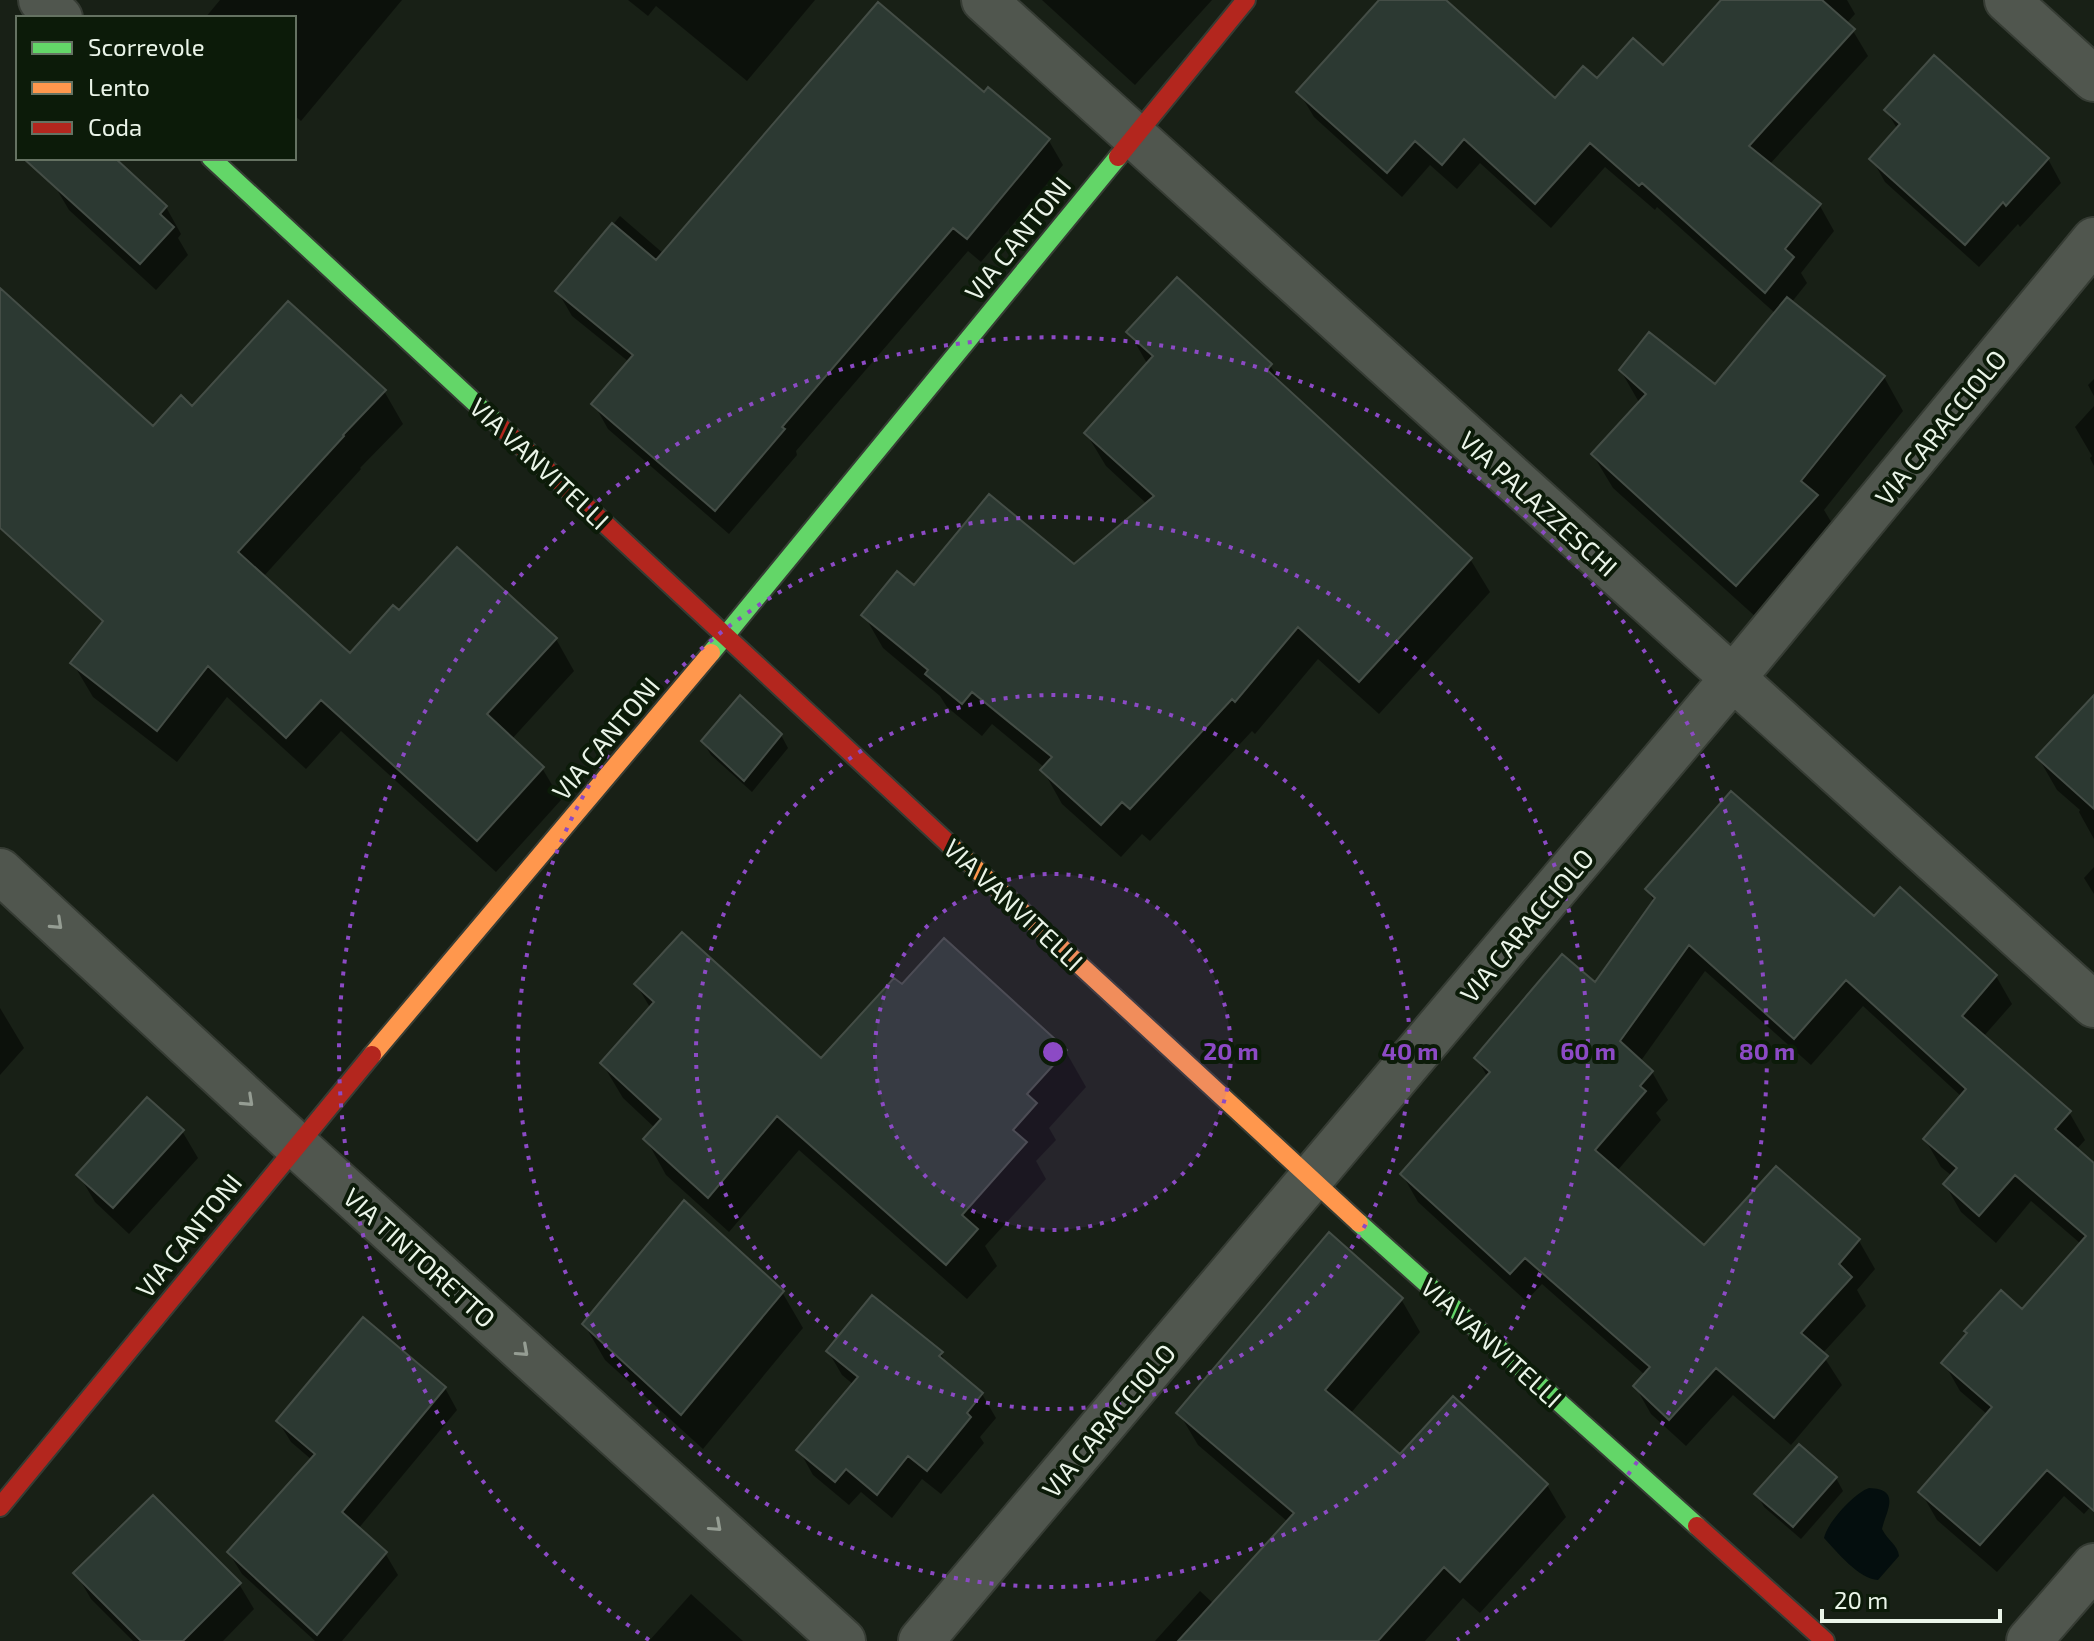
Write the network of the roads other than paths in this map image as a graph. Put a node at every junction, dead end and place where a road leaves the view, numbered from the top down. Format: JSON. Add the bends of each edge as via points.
{"nodes":[{"id":1,"x":41,"y":0,"type":"edge"},
{"id":2,"x":984,"y":0,"type":"edge"},
{"id":3,"x":1246,"y":0,"type":"edge"},
{"id":4,"x":2007,"y":0,"type":"edge"},
{"id":5,"x":58,"y":16,"type":"edge"},
{"id":6,"x":2094,"y":79,"type":"edge"},
{"id":7,"x":1134,"y":136,"type":"junction"},
{"id":8,"x":213,"y":160,"type":"edge"},
{"id":9,"x":2094,"y":240,"type":"edge"},
{"id":10,"x":726,"y":635,"type":"junction"},
{"id":11,"x":1733,"y":678,"type":"junction"},
{"id":12,"x":0,"y":871,"type":"edge"},
{"id":13,"x":2094,"y":1005,"type":"edge"},
{"id":14,"x":296,"y":1145,"type":"junction"},
{"id":15,"x":1311,"y":1180,"type":"junction"},
{"id":16,"x":0,"y":1507,"type":"edge"},
{"id":17,"x":2094,"y":1566,"type":"edge"},
{"id":18,"x":843,"y":1641,"type":"edge"},
{"id":19,"x":921,"y":1641,"type":"edge"},
{"id":20,"x":1825,"y":1641,"type":"edge"},
{"id":21,"x":2029,"y":1641,"type":"edge"}],
"edges":[{"from":1,"to":5,"type":"street"},
{"from":2,"to":7,"type":"street","name":"VIA PALAZZESCHI"},
{"from":3,"to":7,"type":"street","name":"VIA CANTONI"},
{"from":4,"to":6,"type":"street"},
{"from":7,"to":10,"type":"street","name":"VIA CANTONI"},
{"from":7,"to":11,"type":"street","name":"VIA PALAZZESCHI"},
{"from":8,"to":10,"type":"street","name":"VIA VANVITELLI"},
{"from":9,"to":11,"type":"street","name":"VIA CARACCIOLO"},
{"from":10,"to":14,"type":"street","name":"VIA CANTONI"},
{"from":10,"to":15,"type":"street","name":"VIA VANVITELLI"},
{"from":11,"to":13,"type":"street","name":"VIA PALAZZESCHI"},
{"from":11,"to":15,"type":"street","name":"VIA CARACCIOLO"},
{"from":12,"to":14,"type":"street","name":"VIA TINTORETTO","one_way":true},
{"from":14,"to":16,"type":"street","name":"VIA CANTONI"},
{"from":14,"to":18,"type":"street","name":"VIA TINTORETTO","one_way":true},
{"from":15,"to":19,"type":"street","name":"VIA CARACCIOLO"},
{"from":15,"to":20,"type":"street","name":"VIA VANVITELLI"},
{"from":17,"to":21,"type":"street"}]}
